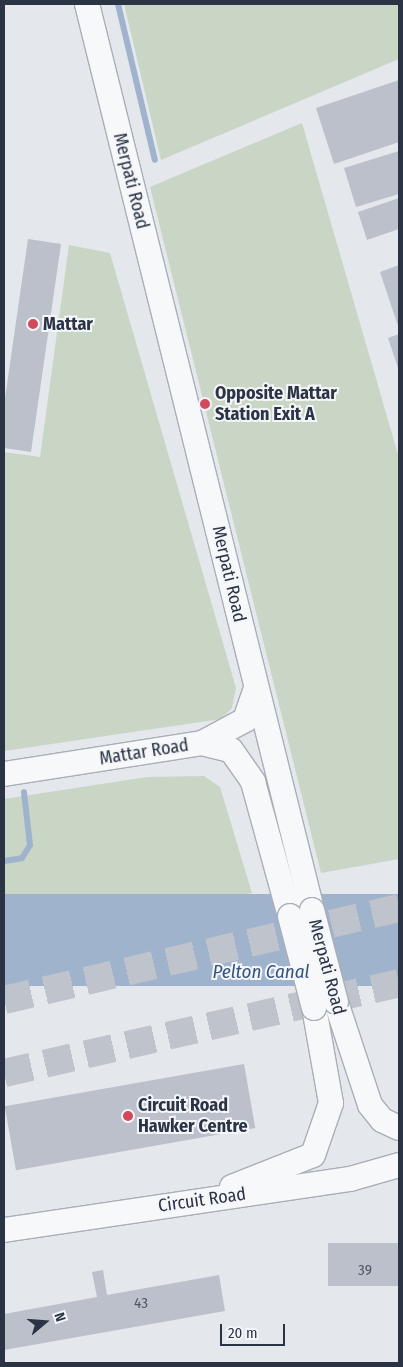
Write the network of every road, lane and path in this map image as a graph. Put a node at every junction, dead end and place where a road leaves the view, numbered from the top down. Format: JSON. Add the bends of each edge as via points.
{"nodes":[{"id":1,"x":88,"y":4,"type":"edge"},
{"id":2,"x":256,"y":688,"type":"junction"},
{"id":3,"x":202,"y":743,"type":"junction"},
{"id":4,"x":4,"y":774,"type":"edge"},
{"id":5,"x":301,"y":913,"type":"junction"},
{"id":6,"x":325,"y":1005,"type":"junction"},
{"id":7,"x":399,"y":1128,"type":"edge"},
{"id":8,"x":399,"y":1165,"type":"edge"},
{"id":9,"x":200,"y":1198,"type":"junction"},
{"id":10,"x":4,"y":1230,"type":"edge"}],
"edges":[{"from":1,"to":2,"type":"street","name":"Merpati Road"},
{"from":2,"to":3,"type":"street","name":"Mattar Road","via":[[245,720]]},
{"from":2,"to":5,"type":"street","name":"Merpati Road"},
{"from":3,"to":4,"type":"street","name":"Mattar Road"},
{"from":3,"to":5,"type":"street","name":"Merpati Road","via":[[231,750],[254,782]]},
{"from":5,"to":6,"type":"street","name":"Merpati Road","bridge":true},
{"from":6,"to":7,"type":"street","name":"Merpati Road","via":[[370,1105],[382,1120]]},
{"from":6,"to":9,"type":"street","name":"Merpati Road","via":[[331,1103],[312,1155]]},
{"from":8,"to":9,"type":"street","name":"Circuit Road","via":[[350,1179]]},
{"from":9,"to":10,"type":"street","name":"Circuit Road"}]}
